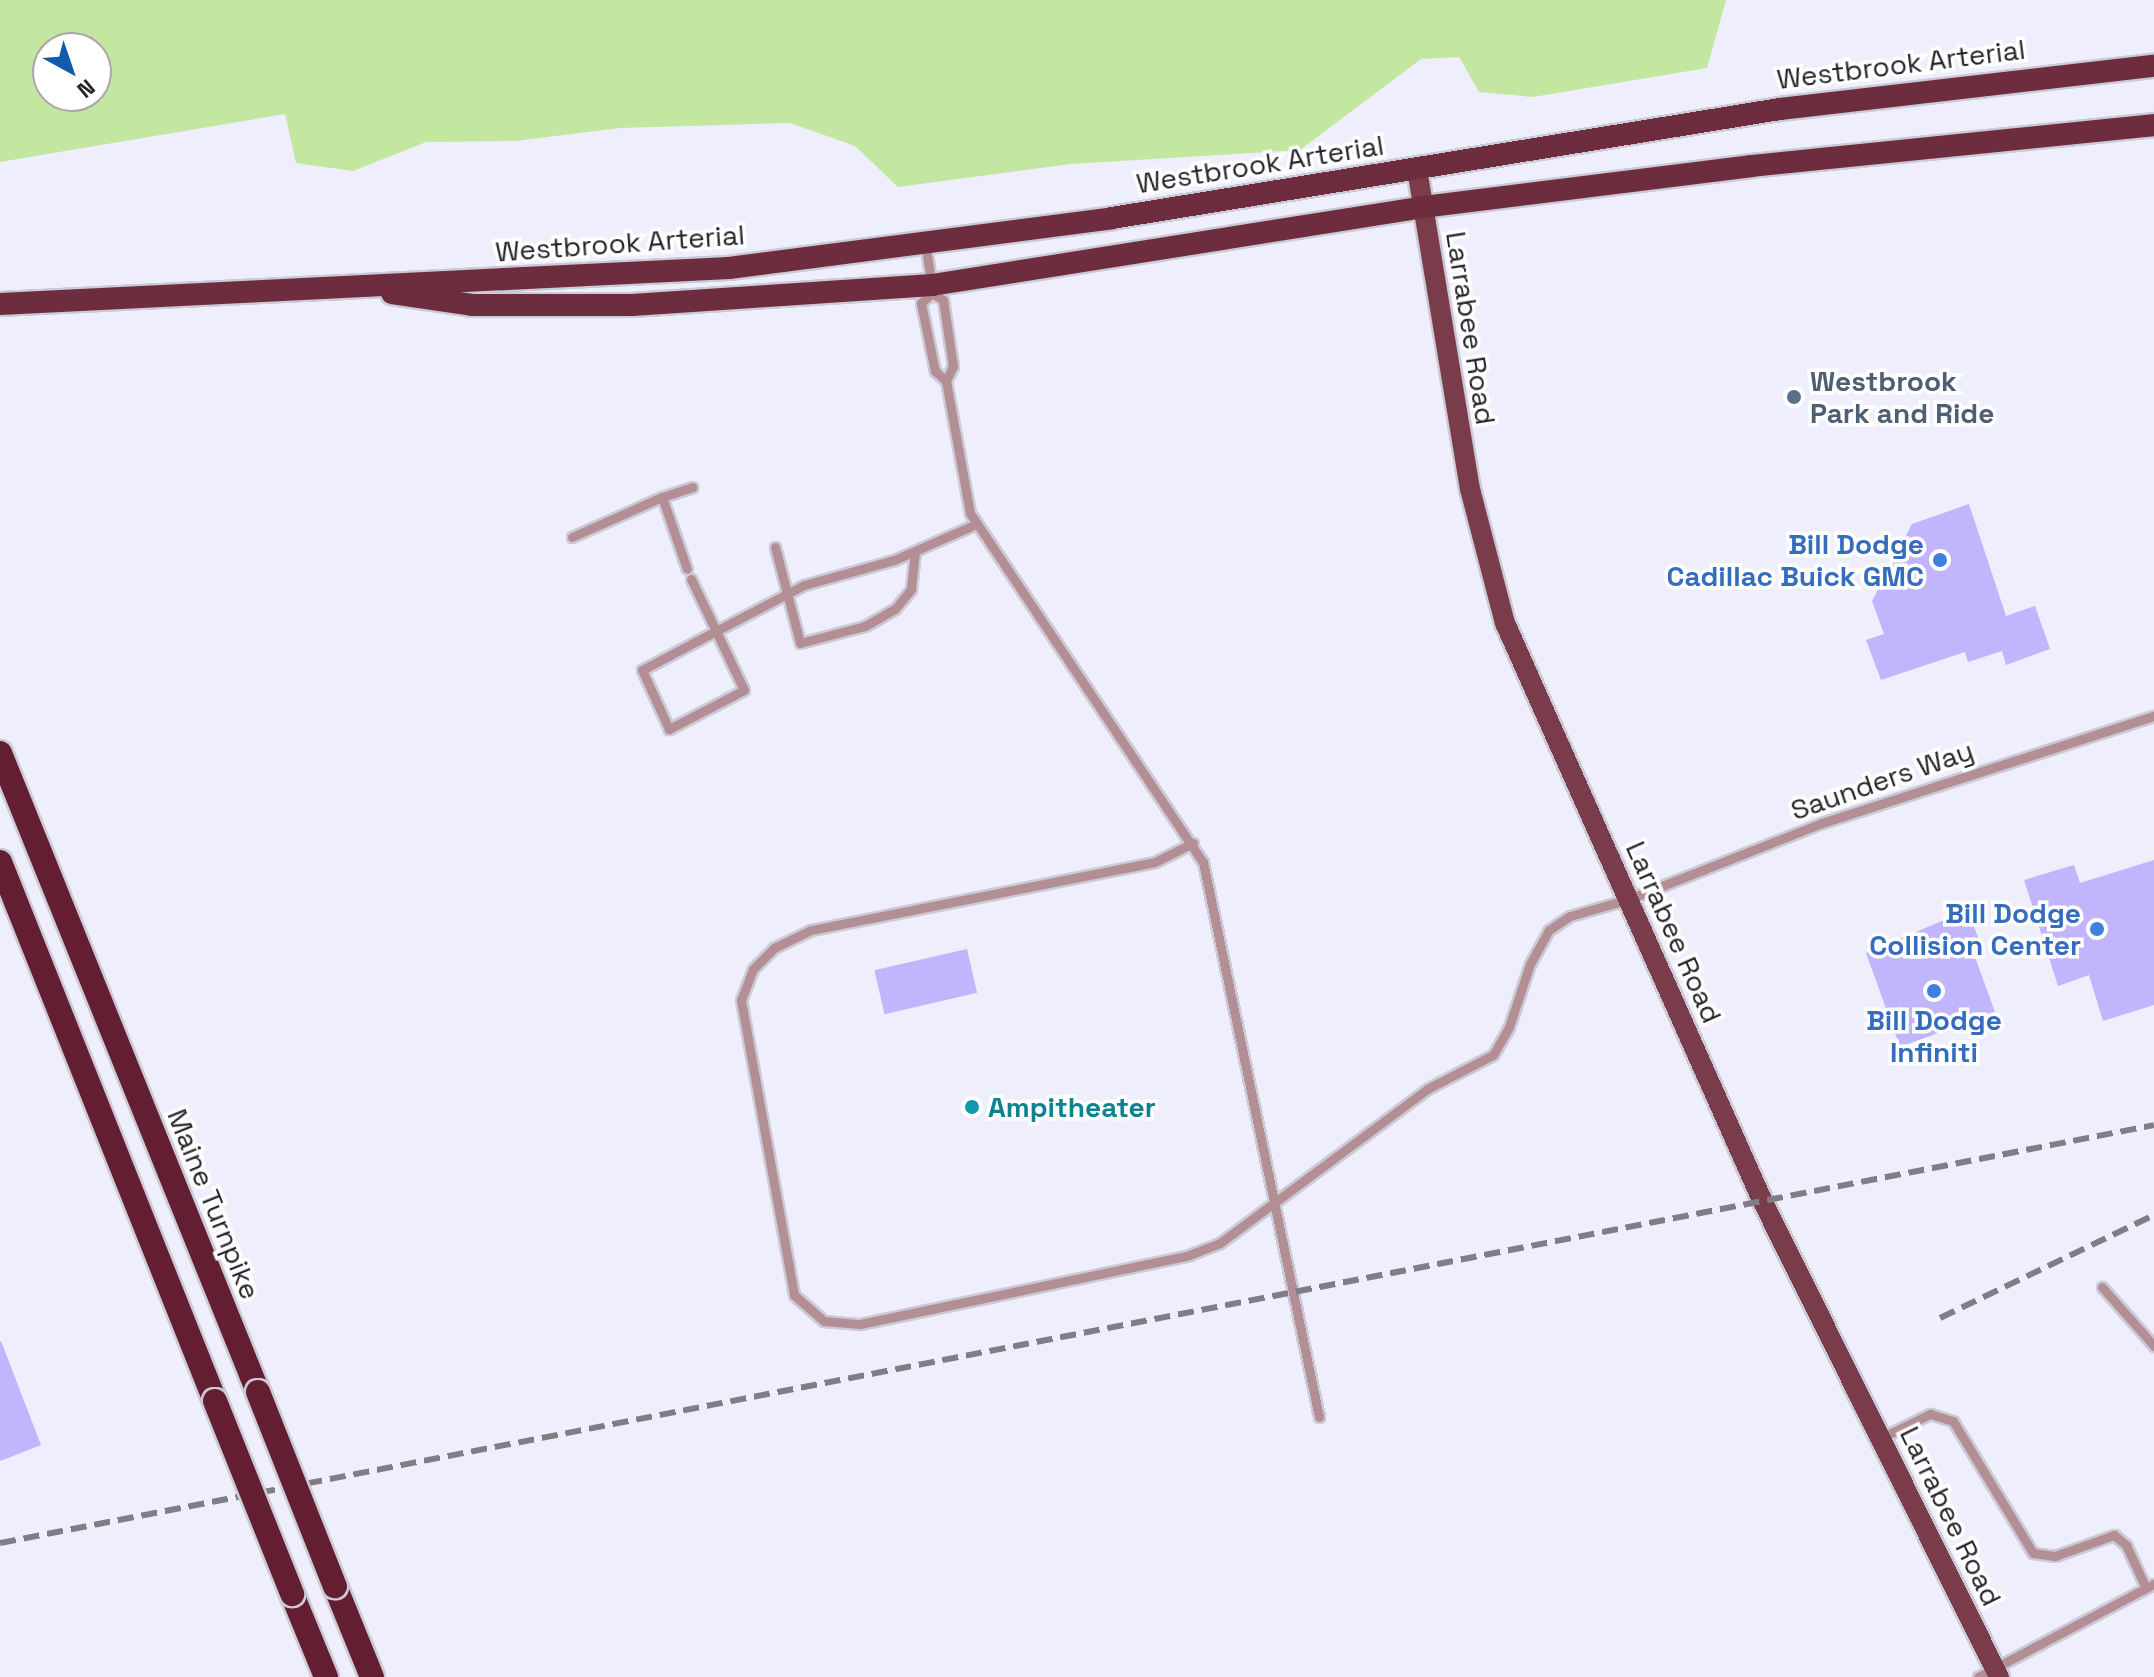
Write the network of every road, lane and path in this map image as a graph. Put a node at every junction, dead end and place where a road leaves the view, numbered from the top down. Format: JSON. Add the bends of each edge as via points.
{"nodes":[{"id":1,"x":2154,"y":66,"type":"edge"},
{"id":2,"x":2154,"y":125,"type":"edge"},
{"id":3,"x":1417,"y":169,"type":"junction"},
{"id":4,"x":1423,"y":207,"type":"junction"},
{"id":5,"x":925,"y":243,"type":"junction"},
{"id":6,"x":372,"y":287,"type":"junction"},
{"id":7,"x":932,"y":289,"type":"junction"},
{"id":8,"x":0,"y":304,"type":"edge"},
{"id":9,"x":946,"y":381,"type":"junction"},
{"id":10,"x":692,"y":487,"type":"dead end"},
{"id":11,"x":662,"y":497,"type":"junction"},
{"id":12,"x":976,"y":524,"type":"junction"},
{"id":13,"x":572,"y":537,"type":"dead end"},
{"id":14,"x":775,"y":547,"type":"dead end"},
{"id":15,"x":915,"y":552,"type":"junction"},
{"id":16,"x":785,"y":595,"type":"junction"},
{"id":17,"x":716,"y":631,"type":"junction"},
{"id":18,"x":2154,"y":716,"type":"edge"},
{"id":19,"x":0,"y":753,"type":"edge"},
{"id":20,"x":1193,"y":843,"type":"junction"},
{"id":21,"x":0,"y":862,"type":"edge"},
{"id":22,"x":1629,"y":899,"type":"junction"},
{"id":23,"x":1277,"y":1200,"type":"junction"},
{"id":24,"x":2102,"y":1287,"type":"dead end"},
{"id":25,"x":2154,"y":1346,"type":"edge"},
{"id":26,"x":1319,"y":1417,"type":"dead end"},
{"id":27,"x":1881,"y":1438,"type":"junction"},
{"id":28,"x":2150,"y":1586,"type":"edge"},
{"id":29,"x":1990,"y":1674,"type":"edge"},
{"id":30,"x":326,"y":1677,"type":"edge"},
{"id":31,"x":372,"y":1677,"type":"edge"}],
"edges":[{"from":1,"to":3,"type":"highway","name":"Westbrook Arterial","via":[[1795,107]]},
{"from":2,"to":4,"type":"highway","name":"Westbrook Arterial","via":[[1751,166]]},
{"from":3,"to":4,"type":"main road","name":"Larrabee Road"},
{"from":3,"to":5,"type":"highway","name":"Westbrook Arterial"},
{"from":4,"to":7,"type":"highway","name":"Westbrook Arterial"},
{"from":4,"to":22,"type":"main road","name":"Larrabee Road","via":[[1470,489],[1505,623]]},
{"from":5,"to":6,"type":"highway","name":"Westbrook Arterial","via":[[729,268]]},
{"from":5,"to":7,"type":"lane"},
{"from":6,"to":7,"type":"highway","name":"Westbrook Arterial","via":[[423,301],[460,304],[632,305]]},
{"from":6,"to":8,"type":"highway","name":"Westbrook Arterial"},
{"from":7,"to":9,"type":"lane","via":[[943,300],[953,366]]},
{"from":7,"to":9,"type":"lane","via":[[921,303],[935,371]]},
{"from":9,"to":12,"type":"lane"},
{"from":10,"to":11,"type":"lane"},
{"from":11,"to":13,"type":"lane"},
{"from":11,"to":17,"type":"lane"},
{"from":12,"to":15,"type":"lane"},
{"from":12,"to":20,"type":"lane"},
{"from":14,"to":16,"type":"lane"},
{"from":15,"to":16,"type":"lane"},
{"from":15,"to":16,"type":"lane","via":[[911,589],[895,609],[865,626],[800,643]]},
{"from":16,"to":17,"type":"lane"},
{"from":17,"to":17,"type":"lane","via":[[642,670],[669,729],[744,690]]},
{"from":18,"to":22,"type":"lane","name":"Saunders Way","via":[[1822,823]]},
{"from":19,"to":31,"type":"highway","name":"Maine Turnpike","bridge":true},
{"from":20,"to":23,"type":"lane","via":[[1203,862]]},
{"from":20,"to":23,"type":"lane","name":"Saunders Way","via":[[1155,862],[811,930],[774,948],[753,969],[741,1000],[794,1295],[824,1321],[860,1324],[1189,1255],[1220,1243]]},
{"from":21,"to":30,"type":"highway","bridge":true},
{"from":22,"to":23,"type":"lane","name":"Saunders Way","via":[[1570,916],[1549,930],[1493,1055],[1427,1089]]},
{"from":22,"to":27,"type":"main road","name":"Larrabee Road","via":[[1762,1200]]},
{"from":23,"to":26,"type":"lane"},
{"from":24,"to":25,"type":"lane"},
{"from":27,"to":28,"type":"lane","via":[[1930,1414],[1953,1421],[2033,1553],[2055,1556],[2114,1535],[2126,1545]]},
{"from":27,"to":29,"type":"main road","name":"Larrabee Road"},
{"from":28,"to":29,"type":"lane"}]}
